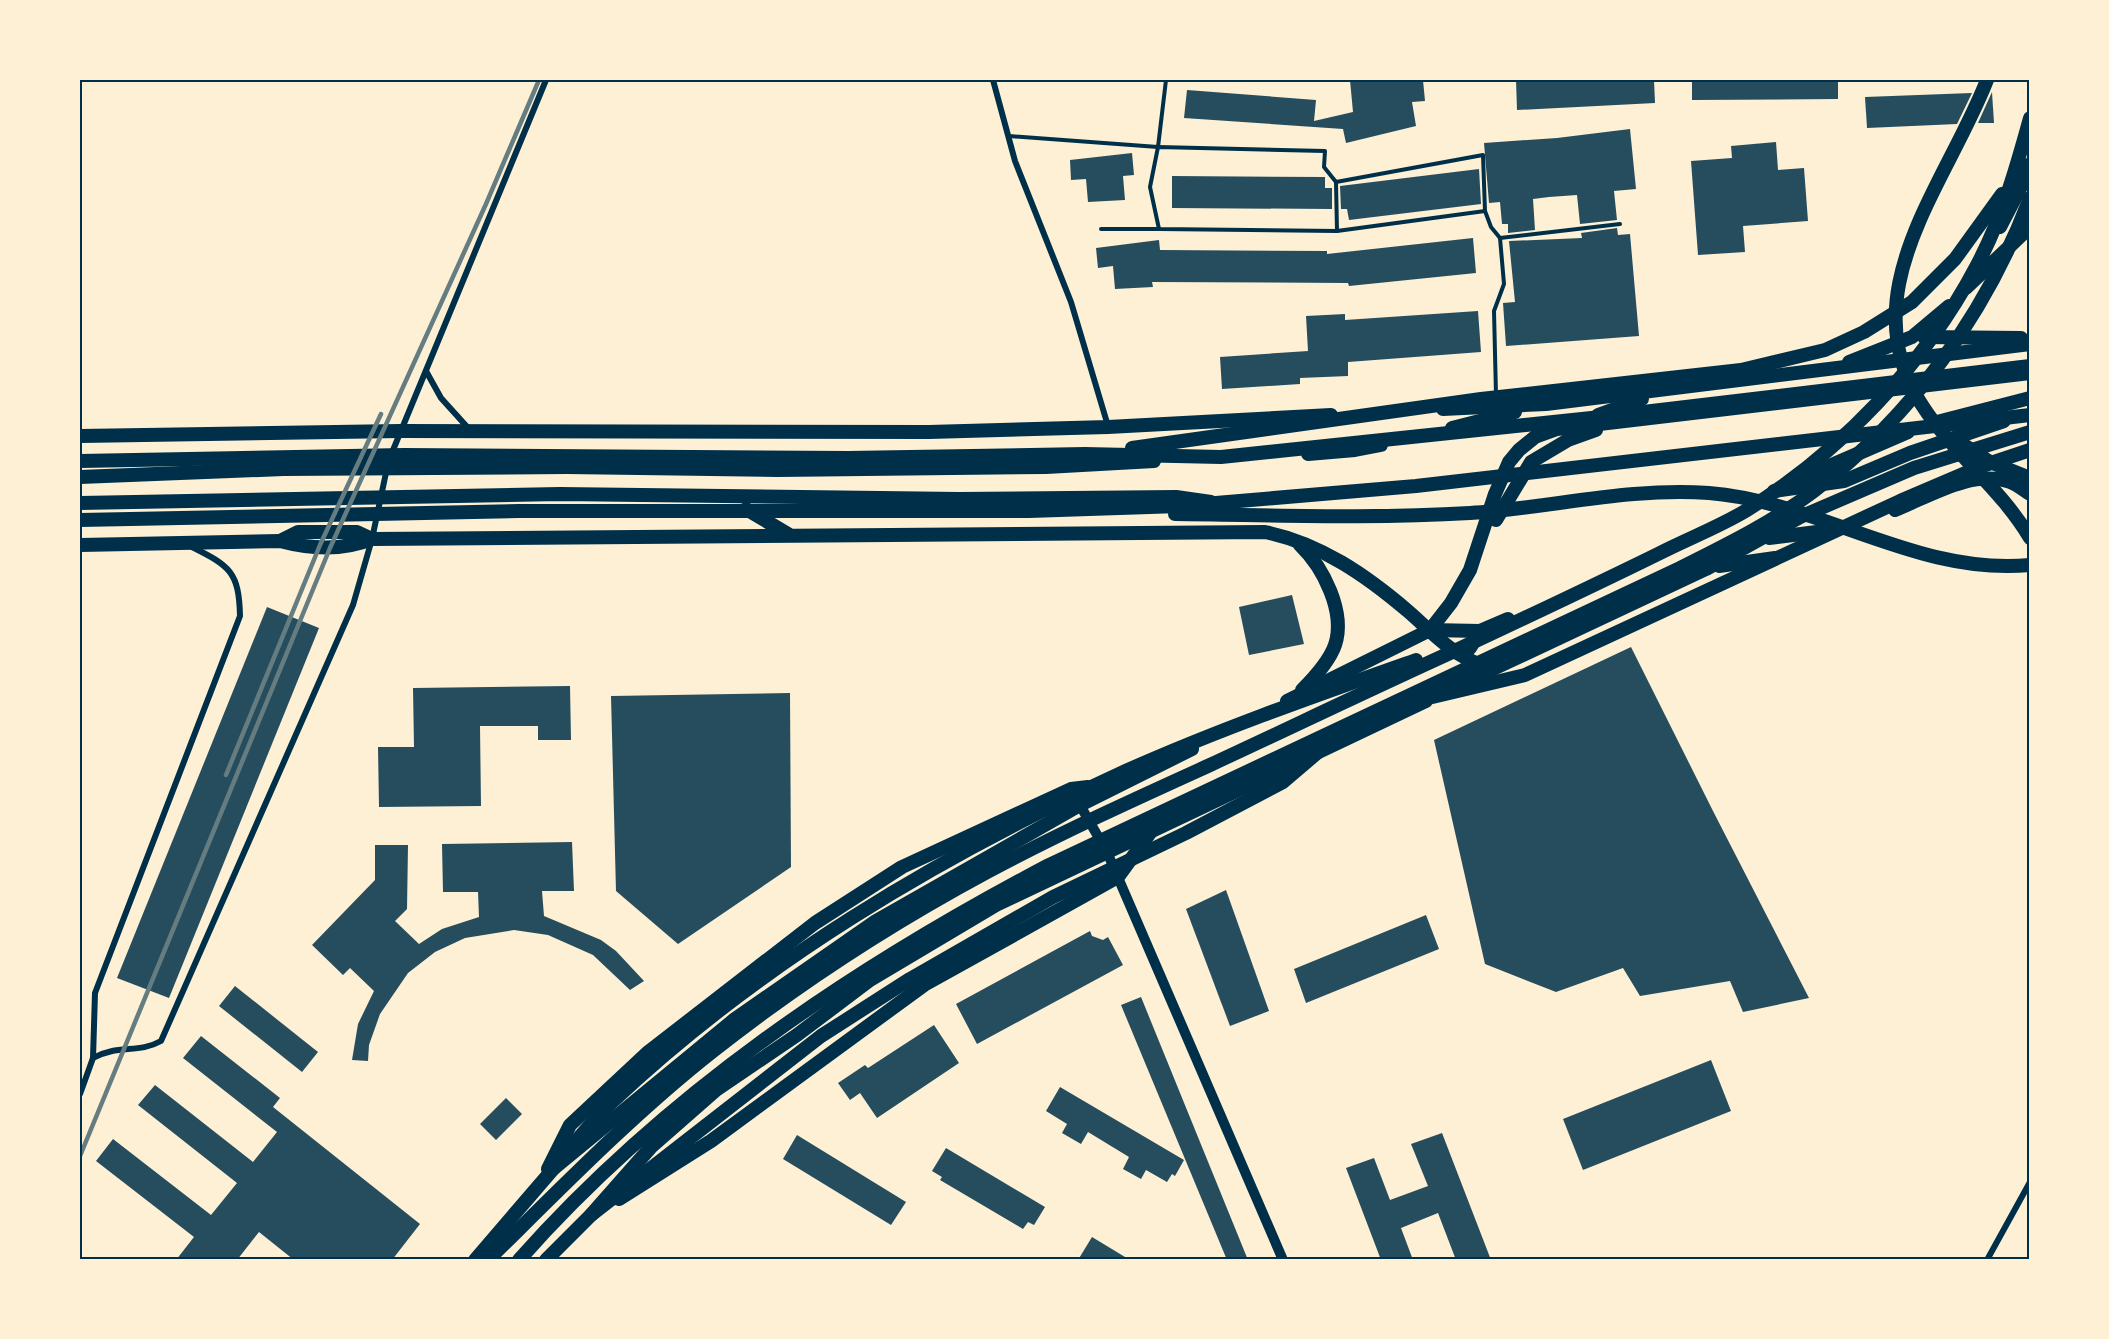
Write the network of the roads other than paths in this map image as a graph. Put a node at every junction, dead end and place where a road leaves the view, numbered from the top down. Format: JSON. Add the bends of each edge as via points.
{"nodes":[{"id":1,"x":546,"y":80,"type":"edge"},
{"id":2,"x":993,"y":80,"type":"edge"},
{"id":3,"x":1166,"y":80,"type":"edge"},
{"id":4,"x":1987,"y":80,"type":"edge"},
{"id":5,"x":2030,"y":118,"type":"edge"},
{"id":6,"x":1008,"y":136,"type":"junction"},
{"id":7,"x":1158,"y":147,"type":"junction"},
{"id":8,"x":2030,"y":164,"type":"edge"},
{"id":9,"x":2011,"y":180,"type":"junction"},
{"id":10,"x":1336,"y":182,"type":"junction"},
{"id":11,"x":2030,"y":198,"type":"edge"},
{"id":12,"x":1485,"y":211,"type":"junction"},
{"id":13,"x":1620,"y":224,"type":"dead end"},
{"id":14,"x":2030,"y":227,"type":"edge"},
{"id":15,"x":1101,"y":229,"type":"dead end"},
{"id":16,"x":1159,"y":229,"type":"junction"},
{"id":17,"x":1337,"y":231,"type":"junction"},
{"id":18,"x":1500,"y":238,"type":"junction"},
{"id":19,"x":1970,"y":283,"type":"junction"},
{"id":20,"x":1912,"y":337,"type":"junction"},
{"id":21,"x":2030,"y":338,"type":"edge"},
{"id":22,"x":2030,"y":344,"type":"edge"},
{"id":23,"x":2030,"y":366,"type":"edge"},
{"id":24,"x":426,"y":371,"type":"junction"},
{"id":25,"x":1819,"y":372,"type":"junction"},
{"id":26,"x":2030,"y":373,"type":"edge"},
{"id":27,"x":1667,"y":390,"type":"junction"},
{"id":28,"x":2030,"y":398,"type":"edge"},
{"id":29,"x":1546,"y":404,"type":"junction"},
{"id":30,"x":1496,"y":407,"type":"junction"},
{"id":31,"x":2030,"y":413,"type":"edge"},
{"id":32,"x":1929,"y":416,"type":"junction"},
{"id":33,"x":1617,"y":422,"type":"junction"},
{"id":34,"x":1108,"y":427,"type":"junction"},
{"id":35,"x":400,"y":431,"type":"junction"},
{"id":36,"x":471,"y":431,"type":"junction"},
{"id":37,"x":2030,"y":432,"type":"edge"},
{"id":38,"x":80,"y":436,"type":"edge"},
{"id":39,"x":1535,"y":437,"type":"junction"},
{"id":40,"x":2030,"y":450,"type":"edge"},
{"id":41,"x":1086,"y":454,"type":"junction"},
{"id":42,"x":80,"y":461,"type":"edge"},
{"id":43,"x":386,"y":469,"type":"junction"},
{"id":44,"x":80,"y":477,"type":"edge"},
{"id":45,"x":2030,"y":478,"type":"edge"},
{"id":46,"x":1844,"y":481,"type":"junction"},
{"id":47,"x":1775,"y":490,"type":"junction"},
{"id":48,"x":2030,"y":494,"type":"edge"},
{"id":49,"x":723,"y":496,"type":"junction"},
{"id":50,"x":379,"y":498,"type":"junction"},
{"id":51,"x":80,"y":503,"type":"edge"},
{"id":52,"x":1029,"y":512,"type":"junction"},
{"id":53,"x":1800,"y":518,"type":"junction"},
{"id":54,"x":80,"y":520,"type":"edge"},
{"id":55,"x":1852,"y":528,"type":"junction"},
{"id":56,"x":790,"y":535,"type":"junction"},
{"id":57,"x":372,"y":538,"type":"junction"},
{"id":58,"x":1291,"y":538,"type":"junction"},
{"id":59,"x":1764,"y":538,"type":"junction"},
{"id":60,"x":2030,"y":538,"type":"edge"},
{"id":61,"x":186,"y":544,"type":"junction"},
{"id":62,"x":80,"y":545,"type":"edge"},
{"id":63,"x":2030,"y":566,"type":"edge"},
{"id":64,"x":1706,"y":569,"type":"junction"},
{"id":65,"x":1470,"y":570,"type":"junction"},
{"id":66,"x":1430,"y":630,"type":"junction"},
{"id":67,"x":1480,"y":631,"type":"junction"},
{"id":68,"x":1497,"y":631,"type":"junction"},
{"id":69,"x":1463,"y":660,"type":"junction"},
{"id":70,"x":1491,"y":668,"type":"junction"},
{"id":71,"x":1452,"y":688,"type":"junction"},
{"id":72,"x":1292,"y":698,"type":"junction"},
{"id":73,"x":1384,"y":708,"type":"junction"},
{"id":74,"x":1355,"y":721,"type":"junction"},
{"id":75,"x":1129,"y":780,"type":"junction"},
{"id":76,"x":1071,"y":789,"type":"junction"},
{"id":77,"x":1080,"y":805,"type":"junction"},
{"id":78,"x":1150,"y":832,"type":"junction"},
{"id":79,"x":1107,"y":852,"type":"junction"},
{"id":80,"x":1118,"y":877,"type":"junction"},
{"id":81,"x":93,"y":1058,"type":"junction"},
{"id":82,"x":80,"y":1094,"type":"edge"},
{"id":83,"x":554,"y":1168,"type":"junction"},
{"id":84,"x":543,"y":1180,"type":"junction"},
{"id":85,"x":2030,"y":1182,"type":"edge"},
{"id":86,"x":591,"y":1215,"type":"junction"},
{"id":87,"x":475,"y":1260,"type":"edge"},
{"id":88,"x":488,"y":1260,"type":"edge"},
{"id":89,"x":519,"y":1260,"type":"edge"},
{"id":90,"x":546,"y":1260,"type":"edge"},
{"id":91,"x":1283,"y":1260,"type":"edge"},
{"id":92,"x":1987,"y":1260,"type":"edge"}],
"edges":[{"from":1,"to":24,"type":"street"},
{"from":2,"to":6,"type":"street"},
{"from":3,"to":7,"type":"lane"},
{"from":4,"to":32,"type":"main road","via":[[1910,241],[1899,281],[1896,313],[1900,356],[1910,387]]},
{"from":5,"to":9,"type":"main road"},
{"from":6,"to":7,"type":"lane"},
{"from":6,"to":34,"type":"street","via":[[1071,302]]},
{"from":7,"to":10,"type":"lane","via":[[1325,151],[1324,167]]},
{"from":7,"to":16,"type":"lane","via":[[1150,187]]},
{"from":8,"to":19,"type":"main road"},
{"from":9,"to":41,"type":"main road","via":[[1981,225],[1928,288],[1890,317],[1825,350],[1742,369],[1481,399]]},
{"from":9,"to":68,"type":"main road","via":[[1977,267],[1945,318],[1913,360],[1835,443],[1744,511]]},
{"from":10,"to":12,"type":"lane","via":[[1483,155]]},
{"from":10,"to":17,"type":"lane"},
{"from":11,"to":73,"type":"main road","via":[[1998,273],[1954,347],[1891,422],[1814,491],[1754,531]]},
{"from":12,"to":17,"type":"lane"},
{"from":12,"to":18,"type":"lane"},
{"from":13,"to":18,"type":"lane"},
{"from":14,"to":19,"type":"main road"},
{"from":15,"to":16,"type":"lane"},
{"from":16,"to":17,"type":"lane"},
{"from":18,"to":30,"type":"lane","via":[[1504,284],[1494,311]]},
{"from":19,"to":20,"type":"main road","via":[[1943,313]]},
{"from":20,"to":21,"type":"main road"},
{"from":20,"to":25,"type":"main road"},
{"from":22,"to":25,"type":"main road"},
{"from":23,"to":41,"type":"main road","via":[[1589,419],[1221,457]]},
{"from":24,"to":35,"type":"street"},
{"from":24,"to":36,"type":"street","via":[[441,398]]},
{"from":25,"to":27,"type":"main road"},
{"from":26,"to":33,"type":"main road"},
{"from":27,"to":29,"type":"main road"},
{"from":27,"to":39,"type":"main road"},
{"from":28,"to":47,"type":"main road","via":[[1895,436]]},
{"from":29,"to":30,"type":"main road"},
{"from":29,"to":43,"type":"main road","via":[[1355,450],[1273,457],[1022,467]]},
{"from":30,"to":34,"type":"main road"},
{"from":31,"to":46,"type":"main road","via":[[1910,453]]},
{"from":31,"to":52,"type":"main road","via":[[1416,486],[1180,506]]},
{"from":32,"to":45,"type":"main road","via":[[1989,462]]},
{"from":32,"to":60,"type":"main road"},
{"from":33,"to":39,"type":"main road","via":[[1557,429]]},
{"from":33,"to":65,"type":"main road","via":[[1568,440],[1530,462]]},
{"from":34,"to":36,"type":"main road","via":[[929,432]]},
{"from":35,"to":36,"type":"main road"},
{"from":35,"to":38,"type":"main road"},
{"from":35,"to":43,"type":"street"},
{"from":37,"to":53,"type":"main road","via":[[1914,468]]},
{"from":39,"to":65,"type":"main road","via":[[1509,462]]},
{"from":40,"to":73,"type":"main road","via":[[1900,501],[1525,675]]},
{"from":41,"to":42,"type":"main road","via":[[848,458],[370,455]]},
{"from":43,"to":44,"type":"main road"},
{"from":43,"to":50,"type":"street"},
{"from":46,"to":47,"type":"main road"},
{"from":46,"to":53,"type":"main road"},
{"from":47,"to":67,"type":"main road"},
{"from":48,"to":55,"type":"main road","via":[[2011,482],[1988,478],[1966,481]]},
{"from":49,"to":50,"type":"main road"},
{"from":49,"to":56,"type":"main road"},
{"from":49,"to":58,"type":"main road","via":[[1176,496],[1232,508]]},
{"from":50,"to":51,"type":"main road"},
{"from":50,"to":57,"type":"street"},
{"from":52,"to":54,"type":"main road","via":[[531,511]]},
{"from":52,"to":63,"type":"main road","via":[[1361,516],[1469,513],[1620,495],[1711,493],[1813,515],[1942,559],[1991,567]]},
{"from":53,"to":59,"type":"main road"},
{"from":55,"to":59,"type":"main road"},
{"from":55,"to":64,"type":"main road","via":[[1787,556]]},
{"from":56,"to":57,"type":"main road"},
{"from":56,"to":58,"type":"main road","via":[[1244,530]]},
{"from":57,"to":61,"type":"main road","via":[[351,547],[301,547],[280,541]]},
{"from":57,"to":81,"type":"street","via":[[353,605],[161,1041],[149,1048],[106,1050]]},
{"from":58,"to":66,"type":"main road","via":[[1335,557]]},
{"from":58,"to":72,"type":"main road","via":[[1322,571],[1337,630],[1328,658]]},
{"from":59,"to":64,"type":"main road"},
{"from":61,"to":62,"type":"main road"},
{"from":61,"to":81,"type":"street","via":[[224,564],[240,589],[240,616],[95,993]]},
{"from":64,"to":70,"type":"main road"},
{"from":65,"to":66,"type":"main road"},
{"from":66,"to":67,"type":"main road"},
{"from":66,"to":69,"type":"main road"},
{"from":66,"to":72,"type":"main road"},
{"from":67,"to":69,"type":"main road"},
{"from":68,"to":83,"type":"main road","via":[[1124,772],[985,839],[847,921],[704,1023],[609,1105]]},
{"from":68,"to":88,"type":"main road","via":[[1095,818],[985,873],[869,942],[712,1052],[603,1146]]},
{"from":69,"to":70,"type":"main road"},
{"from":69,"to":71,"type":"main road"},
{"from":70,"to":71,"type":"main road"},
{"from":71,"to":78,"type":"main road"},
{"from":72,"to":75,"type":"main road"},
{"from":73,"to":74,"type":"main road"},
{"from":74,"to":86,"type":"main road","via":[[1283,782],[977,939],[840,1024]]},
{"from":74,"to":89,"type":"main road","via":[[1049,865],[964,910],[843,984],[730,1063],[654,1126],[555,1218]]},
{"from":75,"to":76,"type":"main road"},
{"from":75,"to":77,"type":"main road"},
{"from":76,"to":77,"type":"street"},
{"from":76,"to":84,"type":"main road","via":[[902,867],[776,951],[647,1053],[570,1125]]},
{"from":77,"to":79,"type":"street"},
{"from":77,"to":83,"type":"main road","via":[[876,921],[735,1019]]},
{"from":78,"to":79,"type":"main road"},
{"from":78,"to":80,"type":"main road"},
{"from":79,"to":80,"type":"street"},
{"from":79,"to":86,"type":"main road","via":[[996,905],[870,980],[716,1090],[651,1147]]},
{"from":80,"to":86,"type":"main road","via":[[924,985],[711,1141]]},
{"from":80,"to":91,"type":"street"},
{"from":81,"to":82,"type":"street"},
{"from":83,"to":84,"type":"main road"},
{"from":84,"to":87,"type":"main road"},
{"from":85,"to":92,"type":"street"},
{"from":86,"to":90,"type":"main road"}]}
